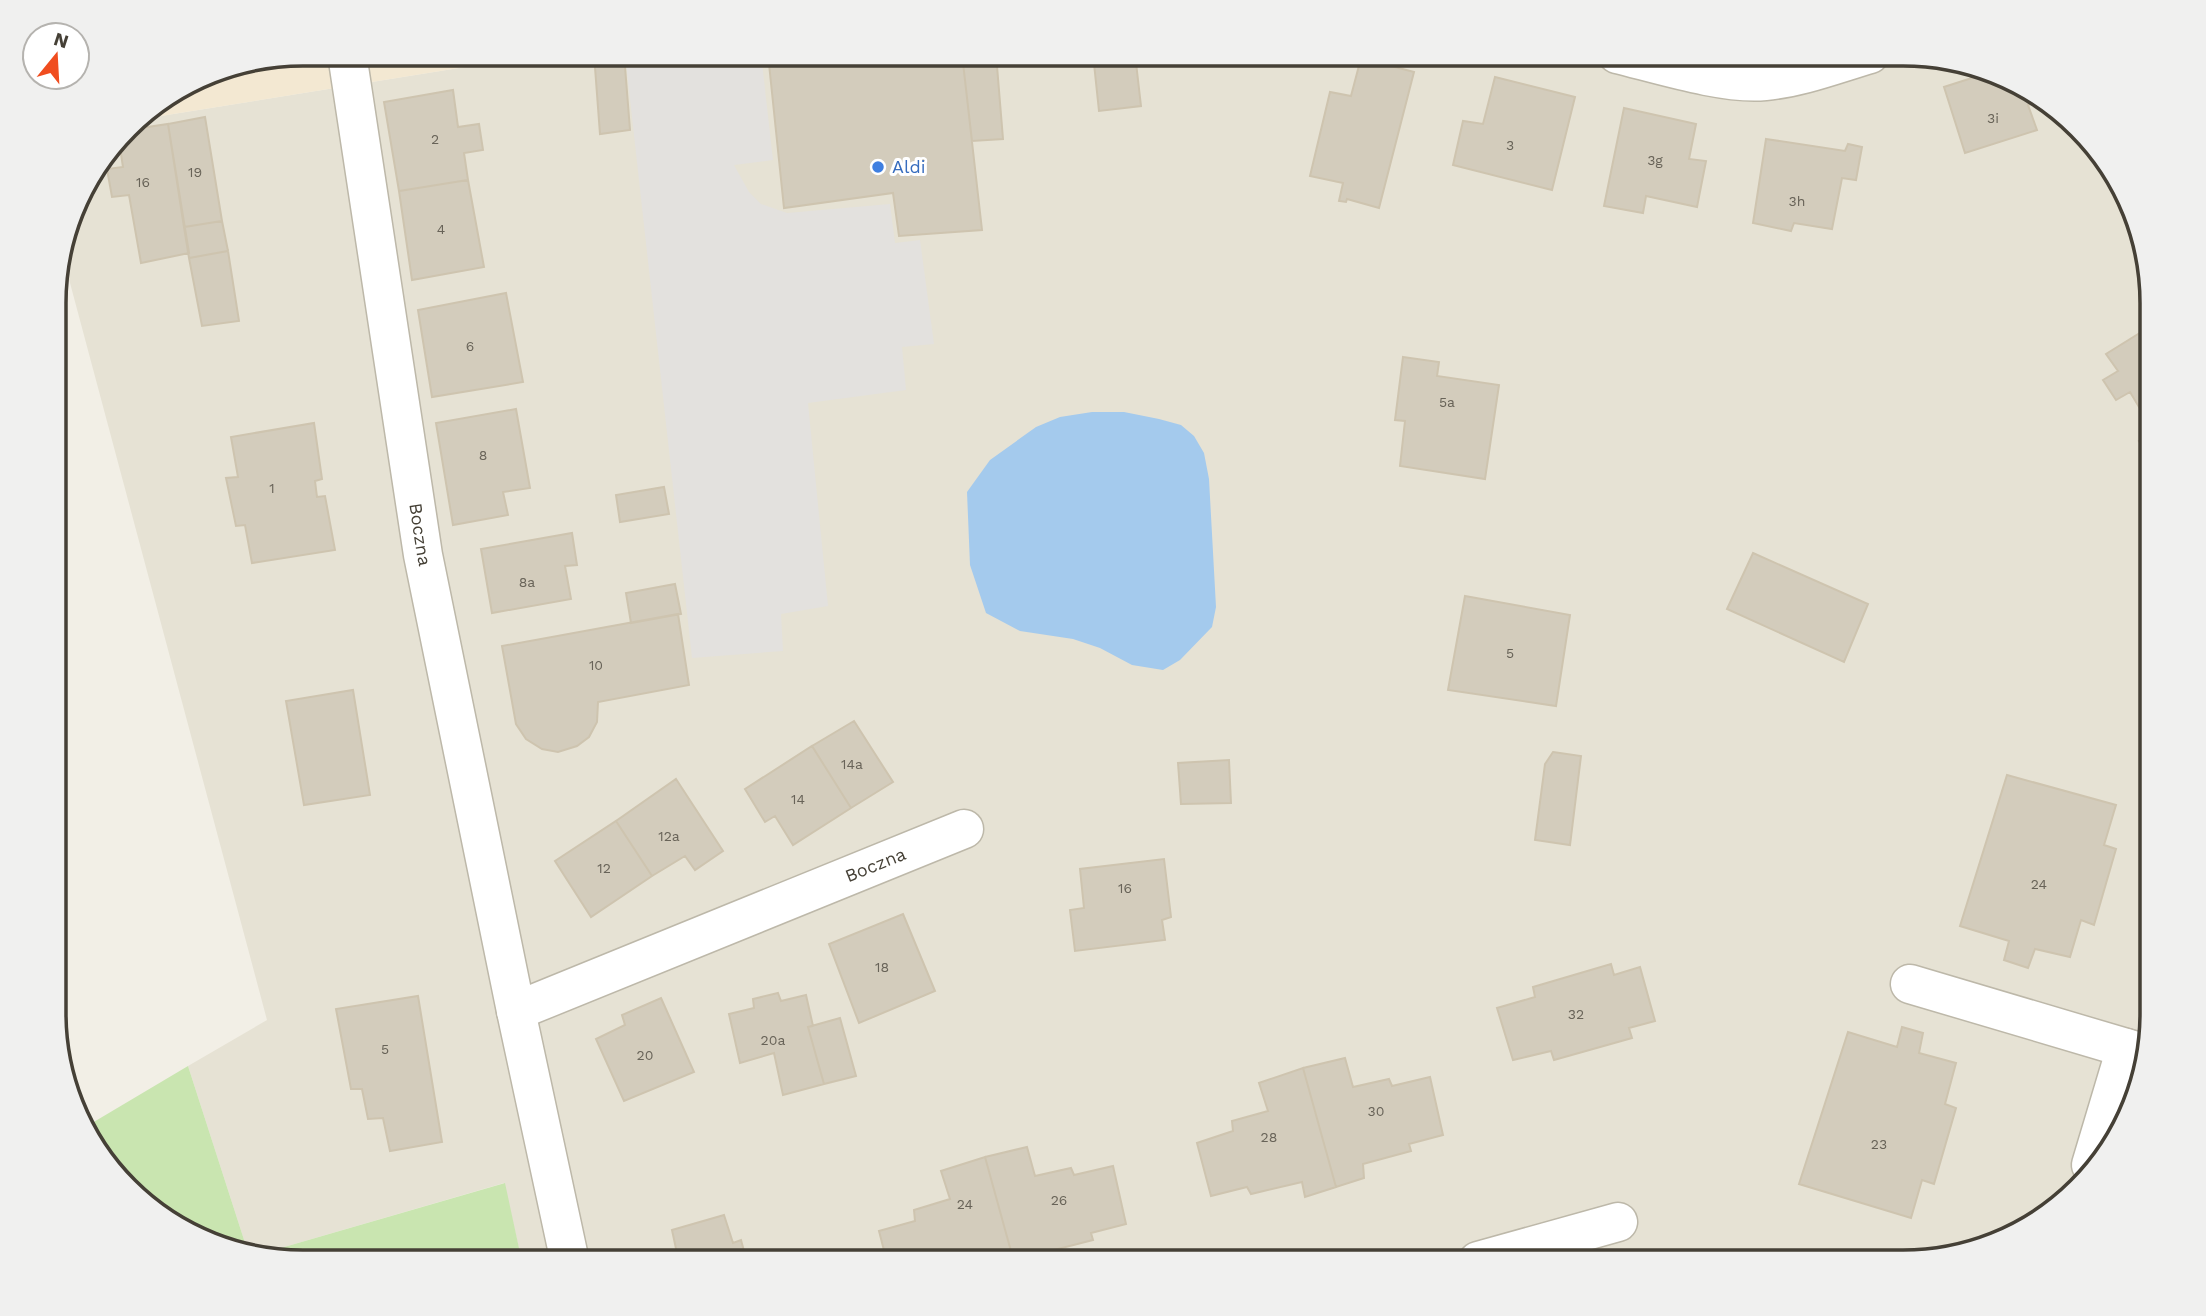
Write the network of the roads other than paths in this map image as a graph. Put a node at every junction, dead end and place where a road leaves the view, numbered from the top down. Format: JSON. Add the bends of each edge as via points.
{"nodes":[{"id":1,"x":349,"y":66,"type":"edge"},
{"id":2,"x":1666,"y":66,"type":"edge"},
{"id":3,"x":1829,"y":66,"type":"edge"},
{"id":4,"x":964,"y":829,"type":"dead end"},
{"id":5,"x":1910,"y":984,"type":"dead end"},
{"id":6,"x":516,"y":1011,"type":"junction"},
{"id":7,"x":2135,"y":1050,"type":"edge"},
{"id":8,"x":2098,"y":1147,"type":"edge"},
{"id":9,"x":1618,"y":1222,"type":"dead end"},
{"id":10,"x":1520,"y":1249,"type":"edge"},
{"id":11,"x":567,"y":1250,"type":"edge"}],
"edges":[{"from":1,"to":6,"type":"street","name":"Boczna","via":[[423,555]]},
{"from":2,"to":3,"type":"street","via":[[1764,81]]},
{"from":4,"to":6,"type":"street","name":"Boczna"},
{"from":5,"to":7,"type":"street"},
{"from":6,"to":11,"type":"street","name":"Boczna"},
{"from":7,"to":8,"type":"street"},
{"from":9,"to":10,"type":"street"}]}
